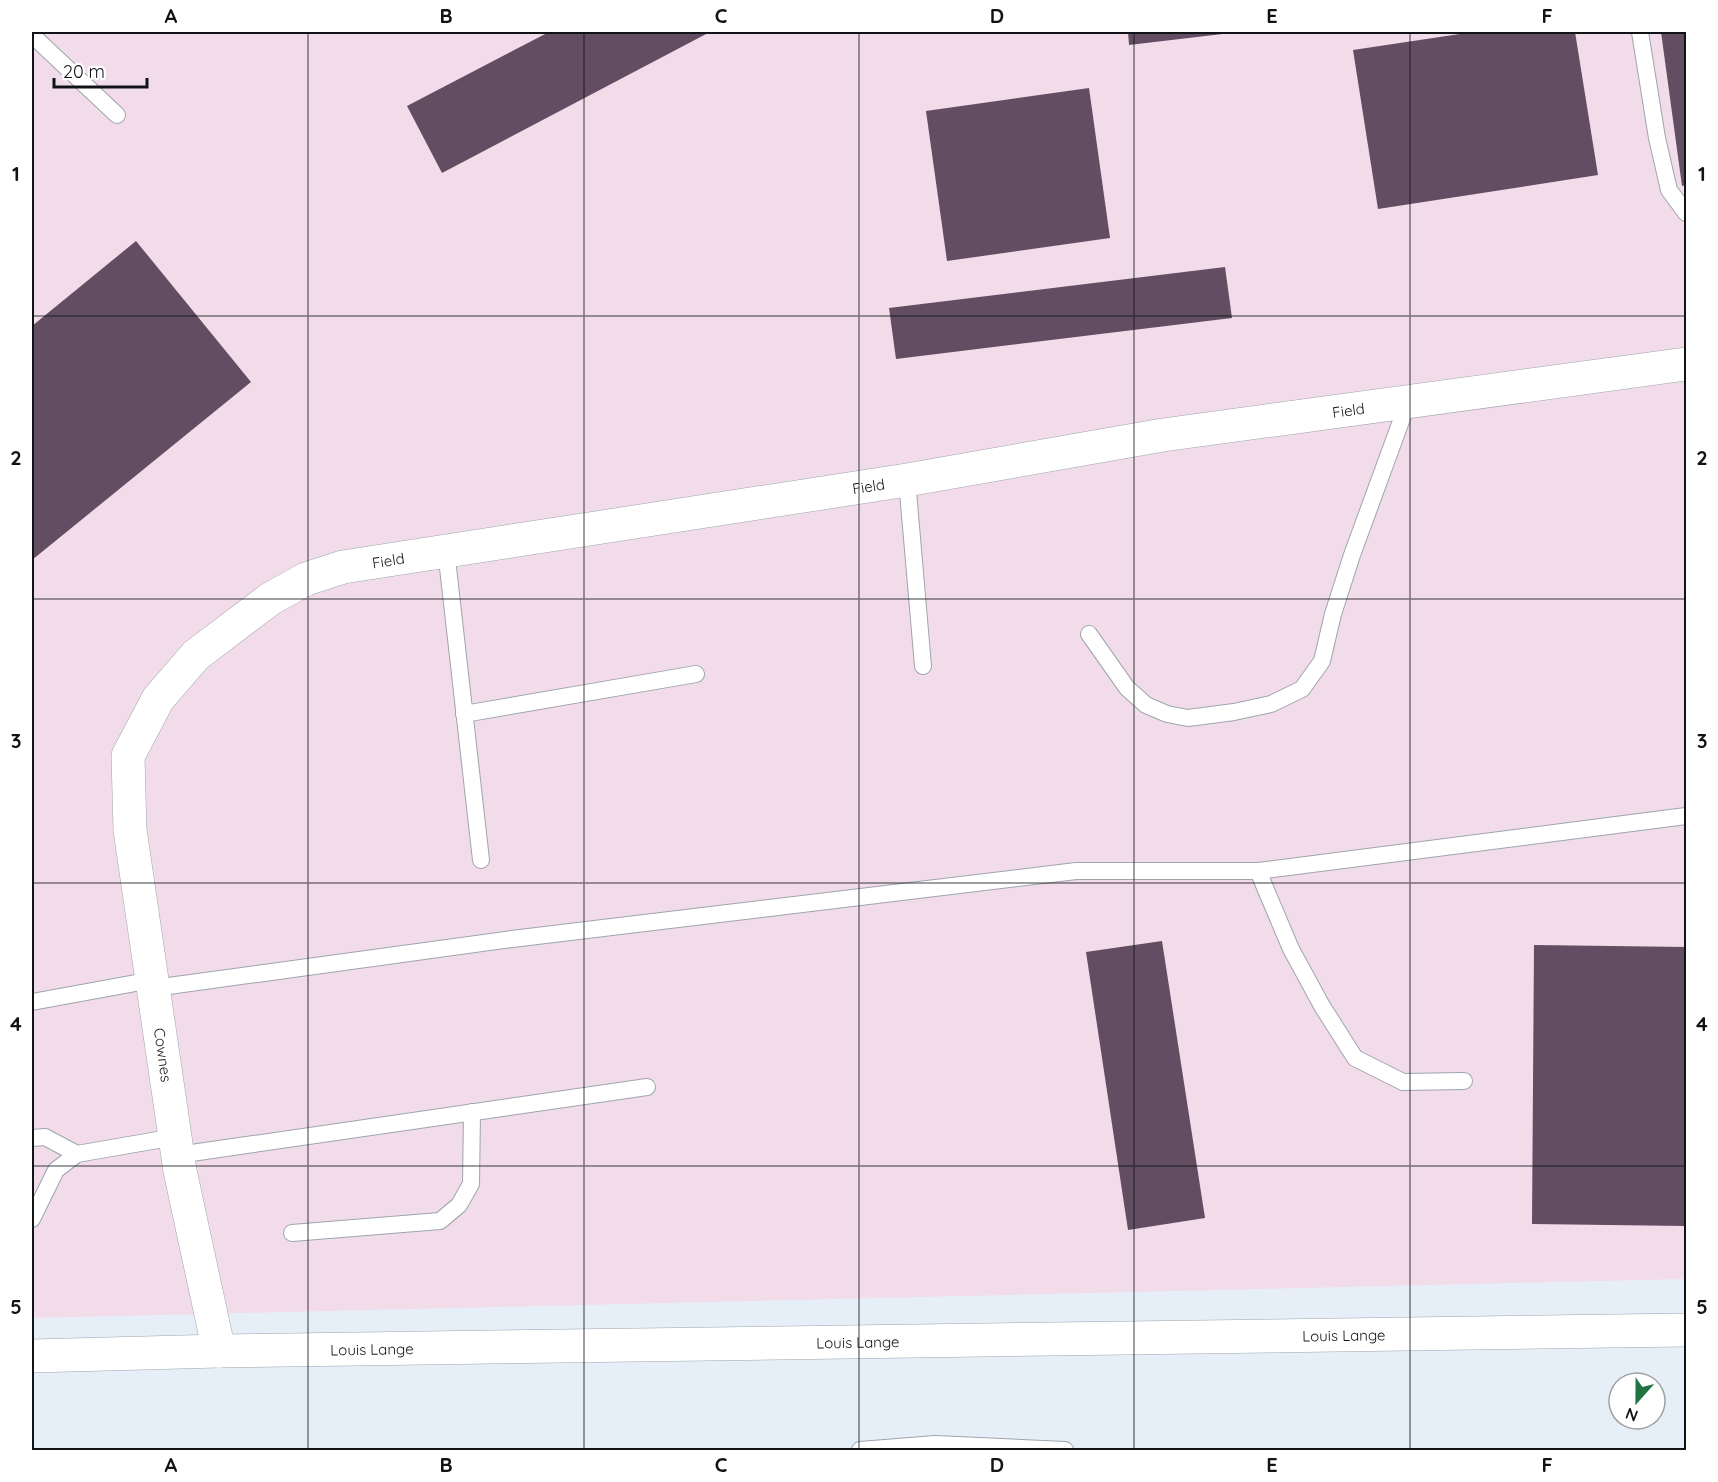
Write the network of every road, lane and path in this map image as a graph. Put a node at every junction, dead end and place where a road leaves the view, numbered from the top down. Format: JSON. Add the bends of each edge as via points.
{"nodes":[{"id":1,"x":1641,"y":32,"type":"edge"},
{"id":2,"x":32,"y":35,"type":"edge"},
{"id":3,"x":117,"y":115,"type":"dead end"},
{"id":4,"x":1686,"y":213,"type":"edge"},
{"id":5,"x":1686,"y":364,"type":"edge"},
{"id":6,"x":1408,"y":402,"type":"junction"},
{"id":7,"x":907,"y":480,"type":"junction"},
{"id":8,"x":446,"y":550,"type":"junction"},
{"id":9,"x":1089,"y":634,"type":"dead end"},
{"id":10,"x":923,"y":666,"type":"dead end"},
{"id":11,"x":696,"y":674,"type":"dead end"},
{"id":12,"x":464,"y":714,"type":"junction"},
{"id":13,"x":128,"y":756,"type":"joint"},
{"id":14,"x":1686,"y":816,"type":"edge"},
{"id":15,"x":481,"y":860,"type":"dead end"},
{"id":16,"x":1258,"y":871,"type":"junction"},
{"id":17,"x":153,"y":984,"type":"junction"},
{"id":18,"x":32,"y":1002,"type":"edge"},
{"id":19,"x":1464,"y":1081,"type":"dead end"},
{"id":20,"x":647,"y":1087,"type":"dead end"},
{"id":21,"x":472,"y":1112,"type":"junction"},
{"id":22,"x":32,"y":1138,"type":"edge"},
{"id":23,"x":176,"y":1146,"type":"junction"},
{"id":24,"x":77,"y":1154,"type":"junction"},
{"id":25,"x":32,"y":1219,"type":"edge"},
{"id":26,"x":292,"y":1233,"type":"dead end"},
{"id":27,"x":1686,"y":1330,"type":"edge"},
{"id":28,"x":219,"y":1351,"type":"junction"},
{"id":29,"x":32,"y":1356,"type":"edge"},
{"id":30,"x":860,"y":1450,"type":"edge"},
{"id":31,"x":1065,"y":1450,"type":"edge"}],
"edges":[{"from":1,"to":4,"type":"lane","via":[[1669,190]]},
{"from":2,"to":3,"type":"lane"},
{"from":5,"to":6,"type":"street","name":"Field"},
{"from":6,"to":7,"type":"street","name":"Field","via":[[1163,435]]},
{"from":6,"to":9,"type":"lane","via":[[1339,594],[1322,661],[1302,688],[1271,704],[1234,712],[1188,718],[1167,714],[1146,705],[1127,688]]},
{"from":7,"to":8,"type":"street","name":"Field"},
{"from":7,"to":10,"type":"lane"},
{"from":8,"to":12,"type":"lane"},
{"from":8,"to":13,"type":"street","name":"Field","via":[[343,567],[306,579],[270,599],[196,655],[158,699]]},
{"from":11,"to":12,"type":"lane"},
{"from":12,"to":15,"type":"lane"},
{"from":13,"to":17,"type":"street","name":"Cownes","via":[[130,830]]},
{"from":14,"to":16,"type":"lane"},
{"from":16,"to":17,"type":"lane","via":[[1076,871]]},
{"from":16,"to":19,"type":"lane","via":[[1290,949],[1355,1058],[1403,1082]]},
{"from":17,"to":18,"type":"lane"},
{"from":17,"to":23,"type":"street","name":"Cownes"},
{"from":20,"to":21,"type":"lane"},
{"from":21,"to":23,"type":"lane"},
{"from":21,"to":26,"type":"lane","via":[[471,1184],[459,1205],[440,1221]]},
{"from":22,"to":24,"type":"lane","via":[[45,1137]]},
{"from":23,"to":24,"type":"lane"},
{"from":23,"to":28,"type":"street","name":"Cownes"},
{"from":24,"to":25,"type":"lane","via":[[56,1170]]},
{"from":27,"to":28,"type":"street","name":"Louis Lange"},
{"from":28,"to":29,"type":"street","name":"Louis Lange"},
{"from":30,"to":31,"type":"lane","via":[[935,1444]]}]}
